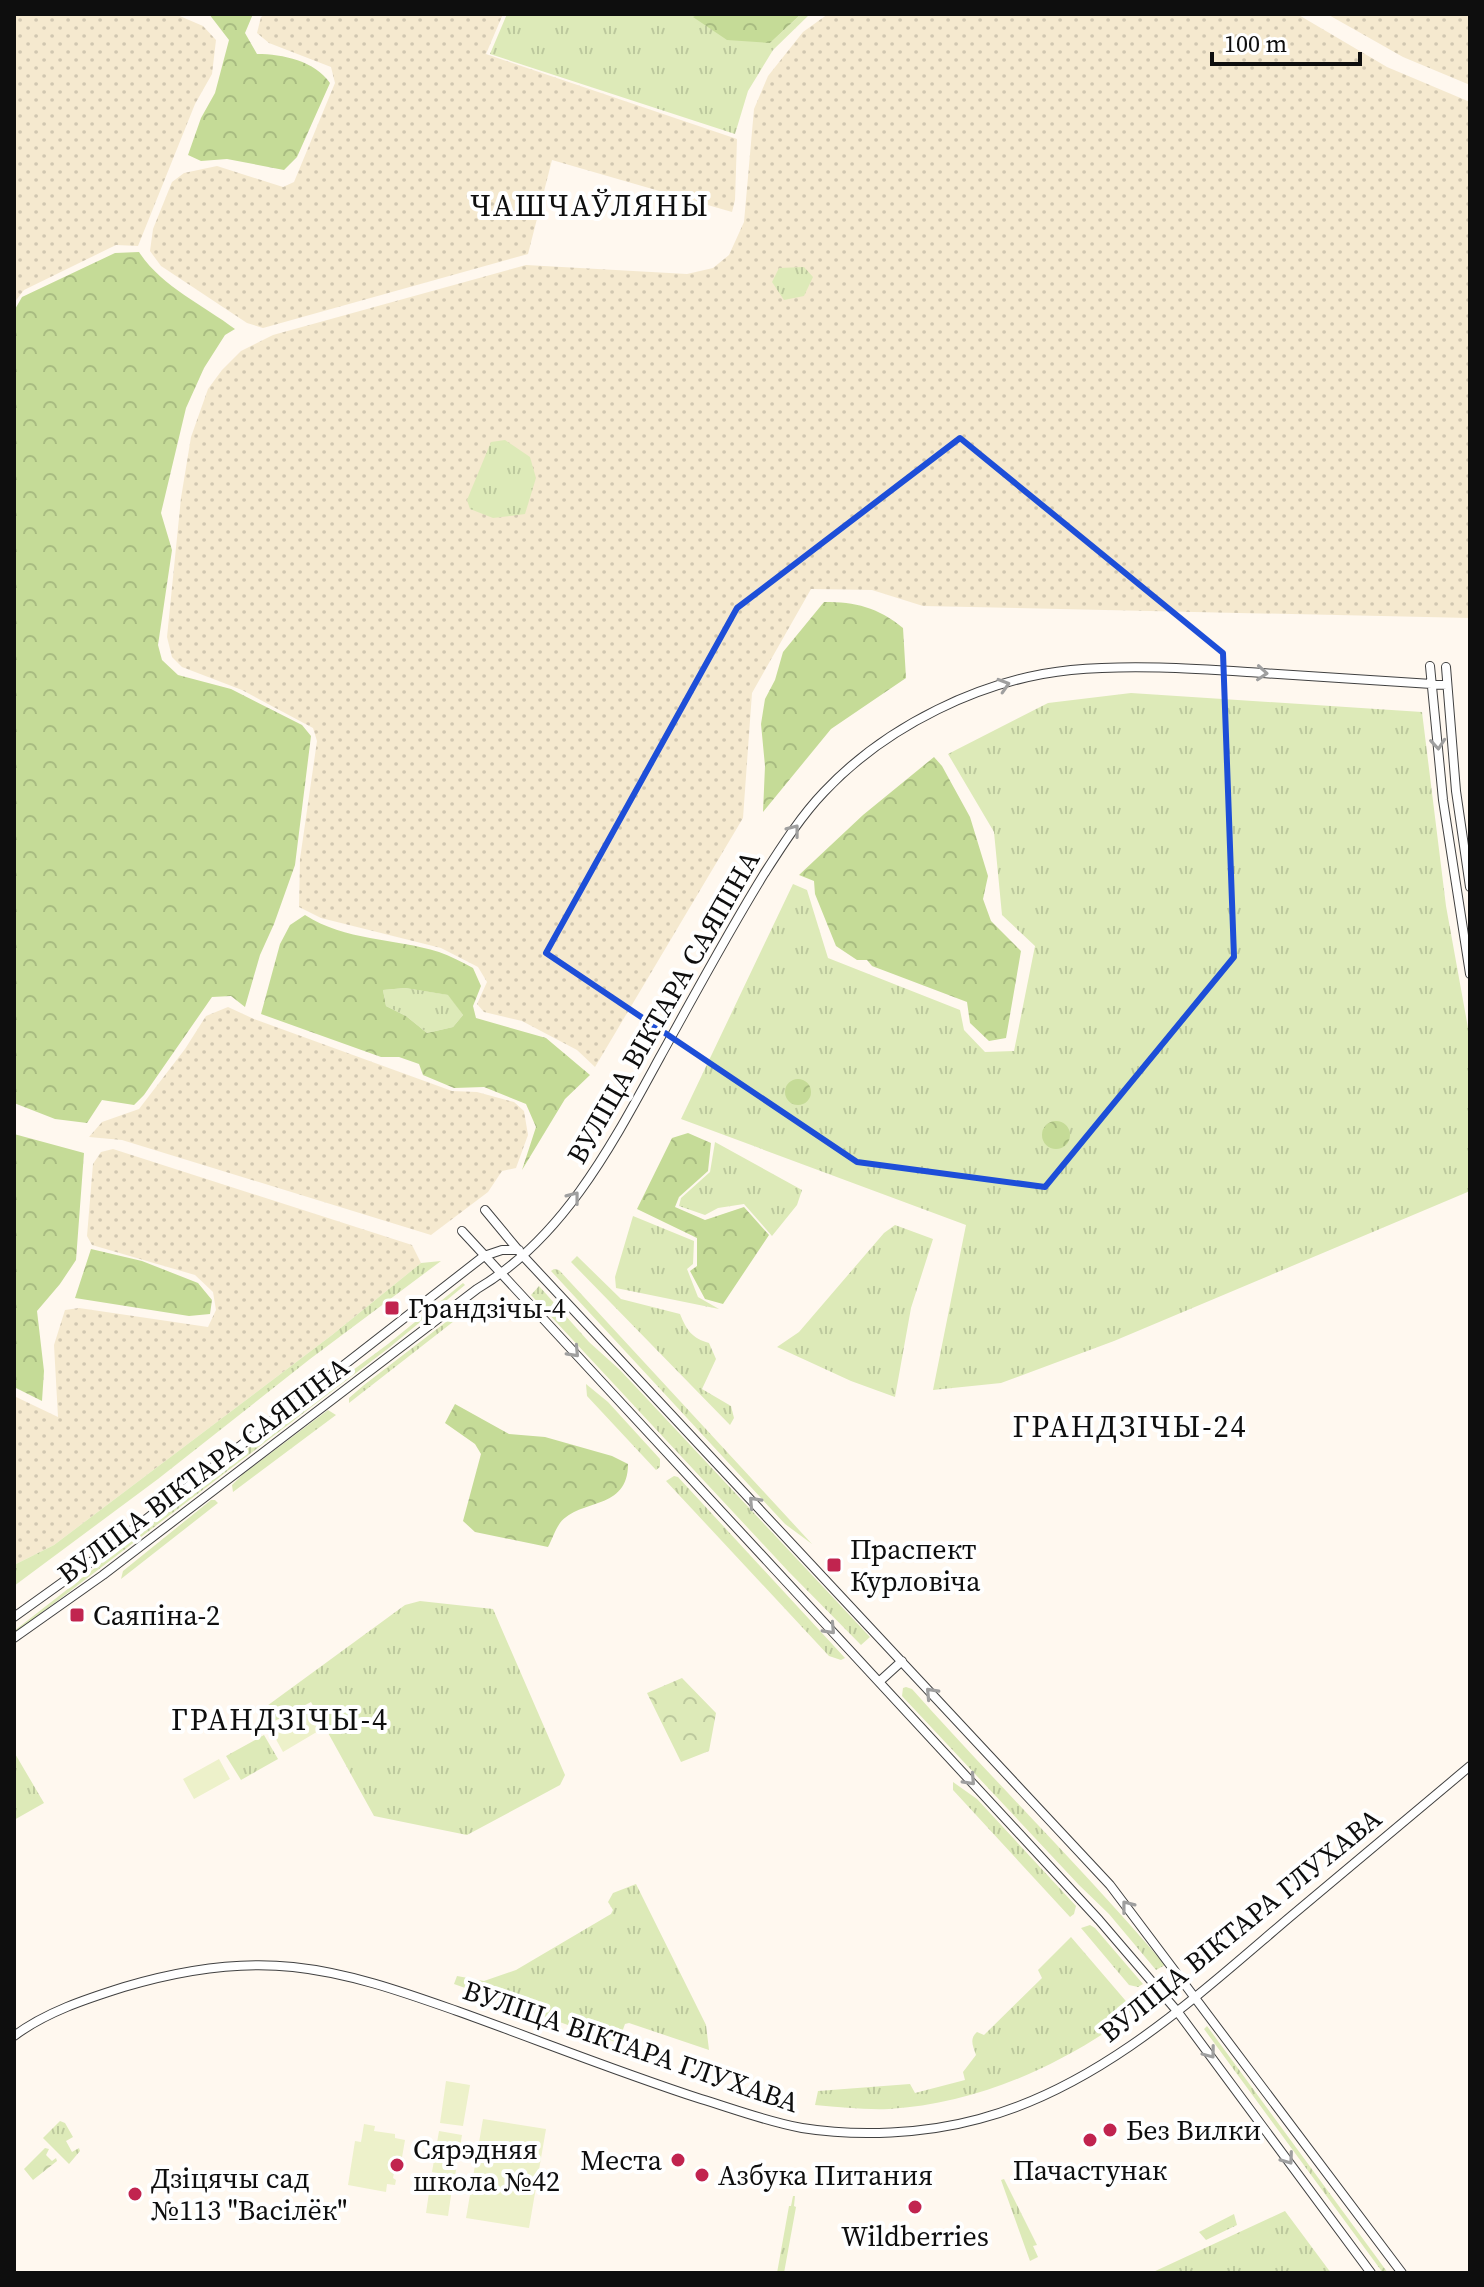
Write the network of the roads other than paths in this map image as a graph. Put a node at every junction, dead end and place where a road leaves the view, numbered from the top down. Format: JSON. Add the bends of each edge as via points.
{"nodes":[{"id":1,"x":1430,"y":666,"type":"dead end"},
{"id":2,"x":1446,"y":667,"type":"dead end"},
{"id":3,"x":1432,"y":684,"type":"junction"},
{"id":4,"x":1447,"y":685,"type":"junction"},
{"id":5,"x":1470,"y":887,"type":"edge"},
{"id":6,"x":1470,"y":974,"type":"edge"},
{"id":7,"x":485,"y":1210,"type":"dead end"},
{"id":8,"x":462,"y":1231,"type":"dead end"},
{"id":9,"x":522,"y":1253,"type":"junction"},
{"id":10,"x":484,"y":1256,"type":"junction"},
{"id":11,"x":502,"y":1275,"type":"junction"},
{"id":12,"x":14,"y":1617,"type":"edge"},
{"id":13,"x":14,"y":1638,"type":"edge"},
{"id":14,"x":902,"y":1661,"type":"junction"},
{"id":15,"x":880,"y":1681,"type":"junction"},
{"id":16,"x":1470,"y":1766,"type":"edge"},
{"id":17,"x":1196,"y":1997,"type":"junction"},
{"id":18,"x":1177,"y":2011,"type":"junction"},
{"id":19,"x":14,"y":2036,"type":"edge"},
{"id":20,"x":1371,"y":2273,"type":"edge"},
{"id":21,"x":1402,"y":2273,"type":"edge"}],
"edges":[{"from":1,"to":3,"type":"street"},
{"from":2,"to":4,"type":"street"},
{"from":3,"to":4,"type":"street","name":"ВУЛІЦА ВІКТАРА САЯПІНА"},
{"from":3,"to":6,"type":"street","one_way":true,"via":[[1443,800]]},
{"from":9,"to":3,"type":"street","name":"ВУЛІЦА ВІКТАРА САЯПІНА","one_way":true,"via":[[582,1187],[612,1144],[787,839],[824,792],[866,754],[910,725],[963,699],[1068,670],[1192,668]]},
{"from":4,"to":5,"type":"street"},
{"from":7,"to":9,"type":"street"},
{"from":8,"to":10,"type":"street"},
{"from":9,"to":10,"type":"street","name":"ВУЛІЦА ВІКТАРА САЯПІНА","via":[[502,1250]]},
{"from":9,"to":11,"type":"street","name":"ВУЛІЦА ВІКТАРА САЯПІНА"},
{"from":14,"to":9,"type":"street","one_way":true},
{"from":10,"to":11,"type":"street"},
{"from":10,"to":12,"type":"street","name":"ВУЛІЦА ВІКТАРА САЯПІНА"},
{"from":11,"to":13,"type":"street","name":"ВУЛІЦА ВІКТАРА САЯПІНА"},
{"from":11,"to":15,"type":"street","one_way":true},
{"from":14,"to":15,"type":"street"},
{"from":17,"to":14,"type":"street","one_way":true,"via":[[1110,1885]]},
{"from":15,"to":18,"type":"street","one_way":true},
{"from":16,"to":17,"type":"street","name":"ВУЛІЦА ВІКТАРА ГЛУХАВА"},
{"from":17,"to":18,"type":"street","name":"ВУЛІЦА ВІКТАРА ГЛУХАВА"},
{"from":17,"to":21,"type":"street"},
{"from":18,"to":19,"type":"street","name":"ВУЛІЦА ВІКТАРА ГЛУХАВА","via":[[1115,2056],[1006,2110],[966,2122],[876,2132],[789,2125],[671,2089],[388,1987],[291,1967],[247,1965],[142,1982],[78,2001]]},
{"from":18,"to":20,"type":"street","one_way":true}]}
